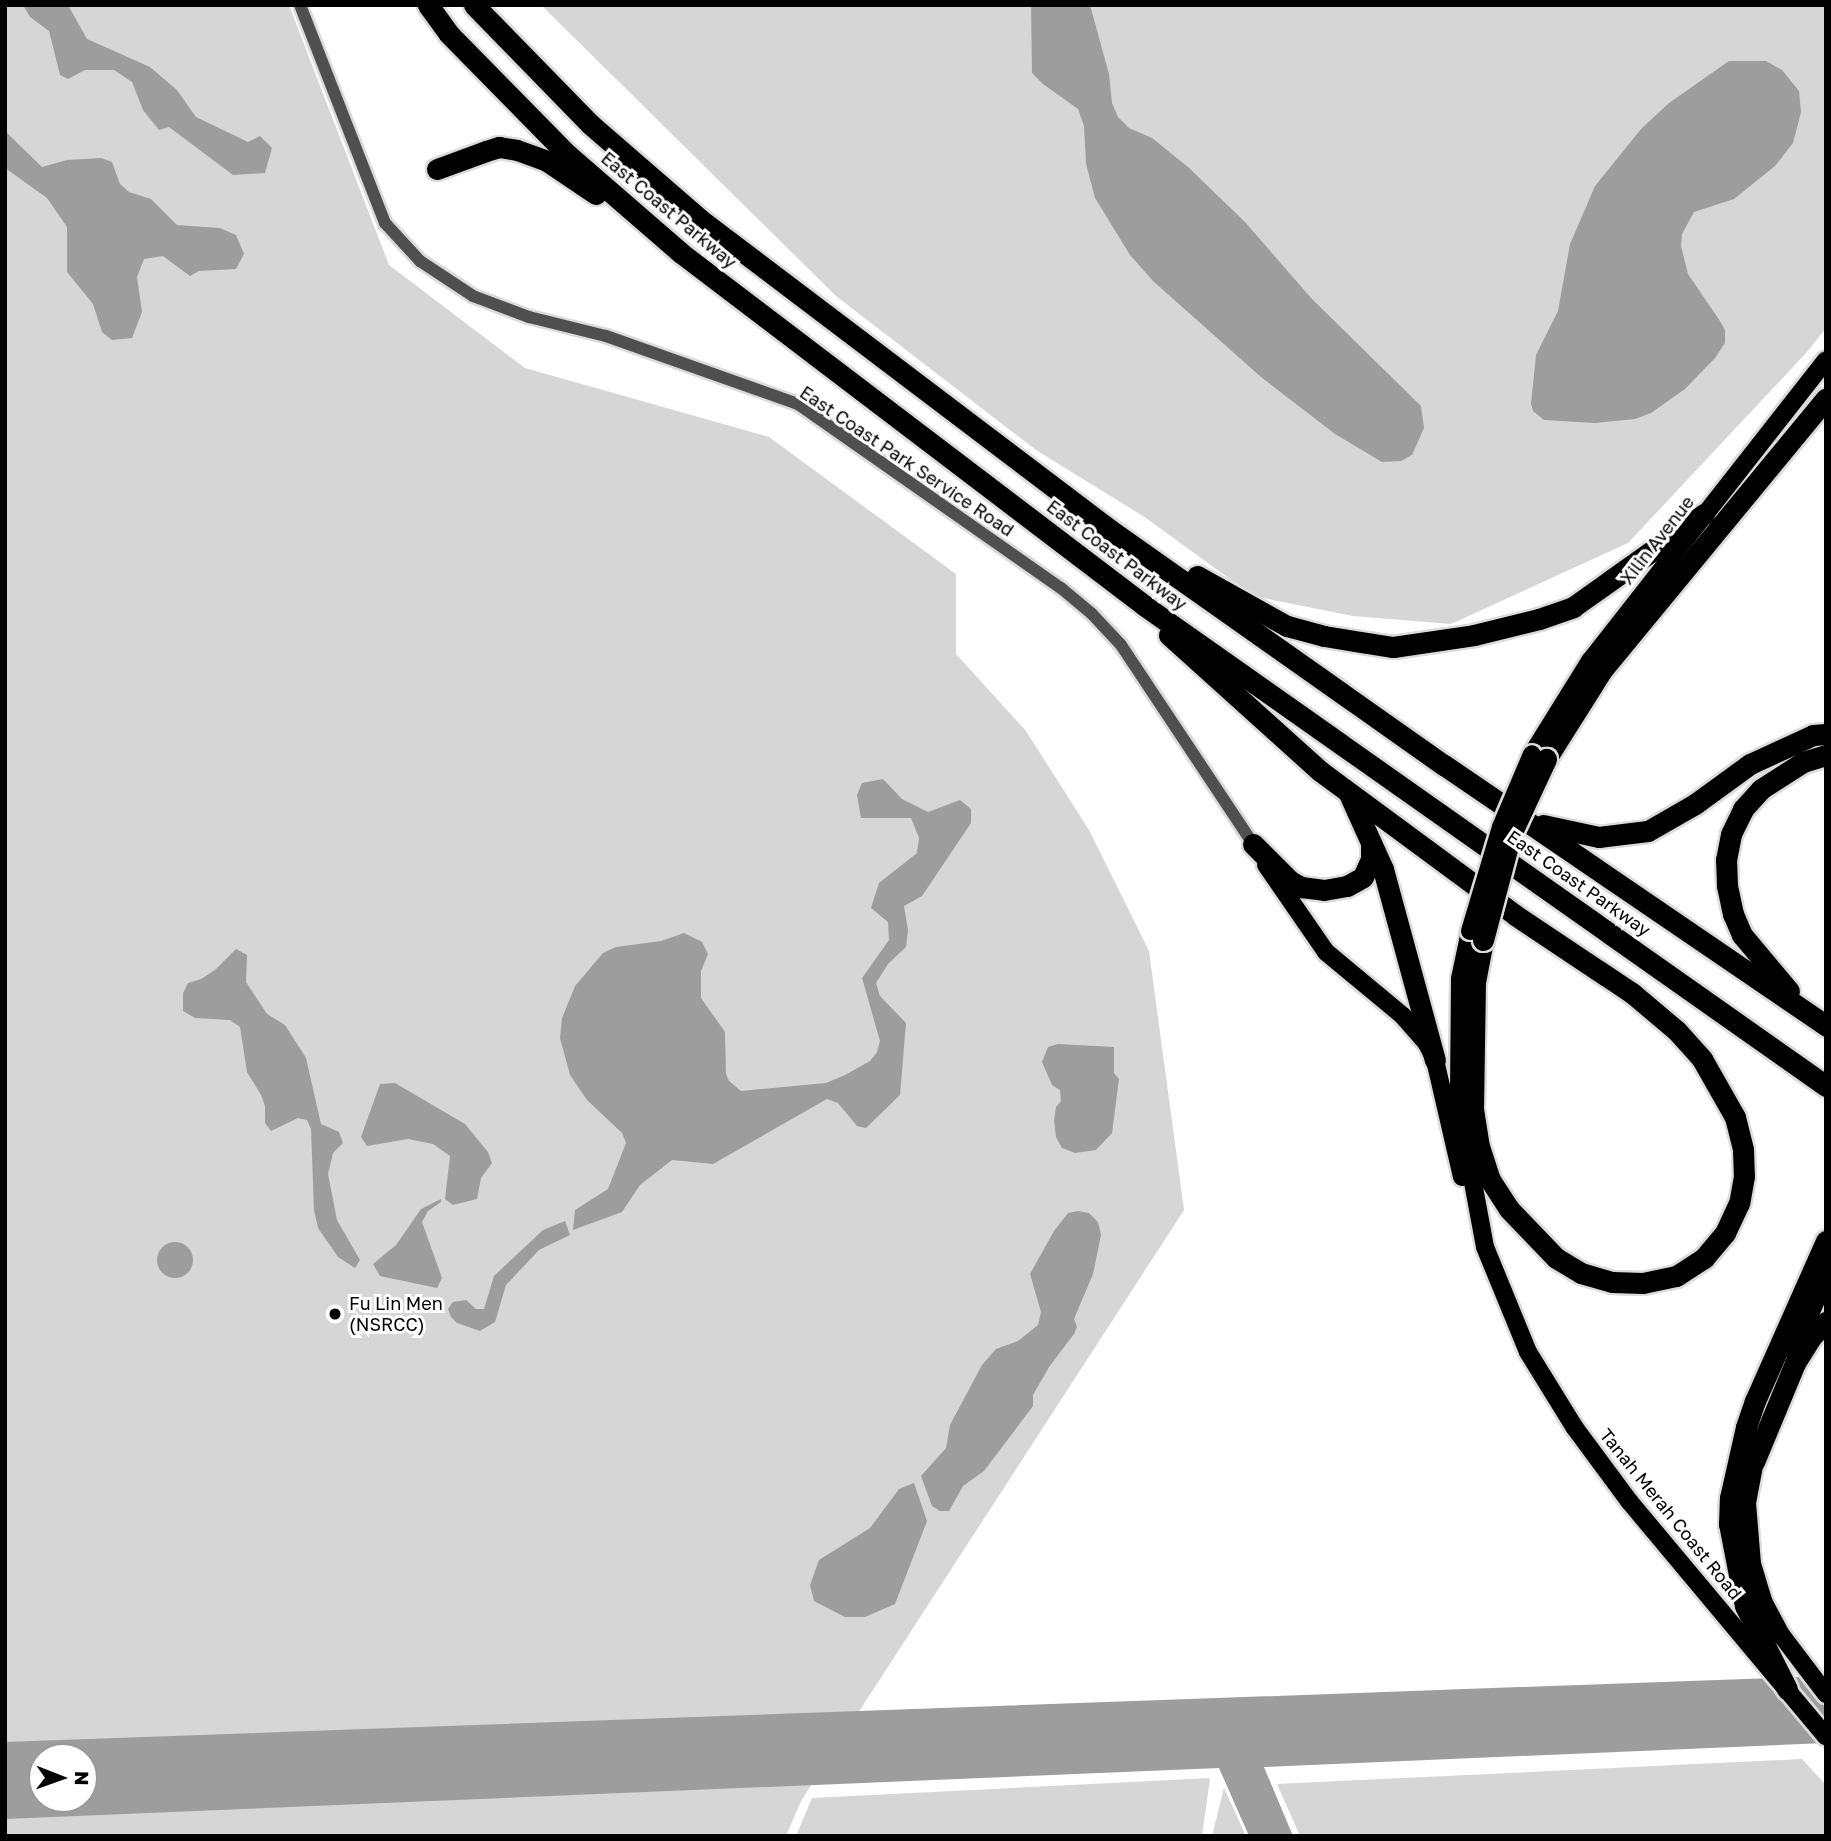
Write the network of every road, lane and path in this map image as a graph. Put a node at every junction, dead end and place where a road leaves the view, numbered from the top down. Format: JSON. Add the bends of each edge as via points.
{"nodes":[{"id":1,"x":300,"y":5,"type":"edge"},
{"id":2,"x":428,"y":5,"type":"edge"},
{"id":3,"x":474,"y":5,"type":"edge"},
{"id":4,"x":437,"y":169,"type":"dead end"},
{"id":5,"x":681,"y":253,"type":"junction"},
{"id":6,"x":1826,"y":360,"type":"edge"},
{"id":7,"x":1826,"y":397,"type":"edge"},
{"id":8,"x":1704,"y":514,"type":"junction"},
{"id":9,"x":1149,"y":558,"type":"junction"},
{"id":10,"x":1145,"y":606,"type":"junction"},
{"id":11,"x":1826,"y":734,"type":"edge"},
{"id":12,"x":1826,"y":754,"type":"edge"},
{"id":13,"x":1539,"y":756,"type":"junction"},
{"id":14,"x":1348,"y":793,"type":"junction"},
{"id":15,"x":1528,"y":821,"type":"junction"},
{"id":16,"x":1369,"y":834,"type":"junction"},
{"id":17,"x":1253,"y":844,"type":"junction"},
{"id":18,"x":1477,"y":935,"type":"junction"},
{"id":19,"x":1817,"y":1021,"type":"edge"},
{"id":20,"x":1435,"y":1060,"type":"junction"},
{"id":21,"x":1826,"y":1086,"type":"edge"},
{"id":22,"x":1826,"y":1241,"type":"edge"},
{"id":23,"x":1485,"y":1247,"type":"junction"},
{"id":24,"x":1826,"y":1278,"type":"edge"},
{"id":25,"x":1826,"y":1322,"type":"edge"},
{"id":26,"x":1754,"y":1462,"type":"junction"},
{"id":27,"x":1787,"y":1689,"type":"junction"},
{"id":28,"x":1826,"y":1693,"type":"edge"},
{"id":29,"x":1826,"y":1737,"type":"edge"}],
"edges":[{"from":1,"to":17,"type":"street","name":"East Coast Park Service Road","via":[[385,223],[420,261],[473,296],[529,317],[606,336],[798,404],[1092,614],[1121,645]]},
{"from":2,"to":5,"type":"highway","name":"East Coast Parkway","via":[[449,34],[568,155]]},
{"from":3,"to":9,"type":"highway","name":"East Coast Parkway","via":[[590,124],[701,220]]},
{"from":4,"to":5,"type":"highway","via":[[499,147],[534,154]]},
{"from":5,"to":10,"type":"highway","name":"East Coast Parkway"},
{"from":6,"to":8,"type":"main road","name":"Xilin Avenue"},
{"from":7,"to":13,"type":"highway","via":[[1602,670]]},
{"from":8,"to":9,"type":"highway","via":[[1573,607],[1474,635],[1394,647],[1287,626],[1192,573]]},
{"from":8,"to":13,"type":"main road","name":"Xilin Avenue","via":[[1590,661]]},
{"from":9,"to":15,"type":"highway","name":"East Coast Parkway"},
{"from":10,"to":14,"type":"highway","via":[[1173,640],[1254,715]]},
{"from":10,"to":21,"type":"highway","name":"East Coast Parkway"},
{"from":11,"to":15,"type":"highway","via":[[1813,735],[1750,764],[1648,831],[1586,836]]},
{"from":12,"to":19,"type":"highway","via":[[1803,762],[1761,789],[1739,817],[1726,860],[1727,886],[1742,935]]},
{"from":13,"to":18,"type":"highway","bridge":true},
{"from":14,"to":16,"type":"highway"},
{"from":14,"to":18,"type":"highway","via":[[1632,993],[1702,1059],[1735,1117],[1744,1176],[1726,1233],[1704,1258],[1676,1276],[1643,1283],[1612,1282],[1581,1273],[1556,1258],[1509,1209],[1490,1180],[1473,1109]]},
{"from":15,"to":19,"type":"highway","name":"East Coast Parkway"},
{"from":16,"to":17,"type":"highway","via":[[1369,869],[1355,883],[1335,890],[1301,887],[1282,875]]},
{"from":16,"to":20,"type":"highway","via":[[1396,912]]},
{"from":17,"to":20,"type":"main road","via":[[1326,952],[1417,1030]]},
{"from":18,"to":23,"type":"main road","name":"Tanah Merah Coast Road","via":[[1460,979],[1459,1085]]},
{"from":20,"to":23,"type":"main road","via":[[1459,1169]]},
{"from":22,"to":27,"type":"highway","via":[[1755,1401],[1730,1498],[1729,1524],[1745,1606]]},
{"from":23,"to":27,"type":"main road","name":"Tanah Merah Coast Road","via":[[1528,1352],[1575,1428],[1629,1501]]},
{"from":24,"to":26,"type":"main road","name":"Tanah Merah Coast Road","via":[[1769,1412]]},
{"from":25,"to":26,"type":"highway","via":[[1798,1357]]},
{"from":26,"to":28,"type":"main road","name":"Tanah Merah Coast Road","via":[[1747,1503],[1752,1564],[1763,1601],[1782,1636]]},
{"from":27,"to":29,"type":"main road","name":"Tanah Merah Coast Road"}]}
